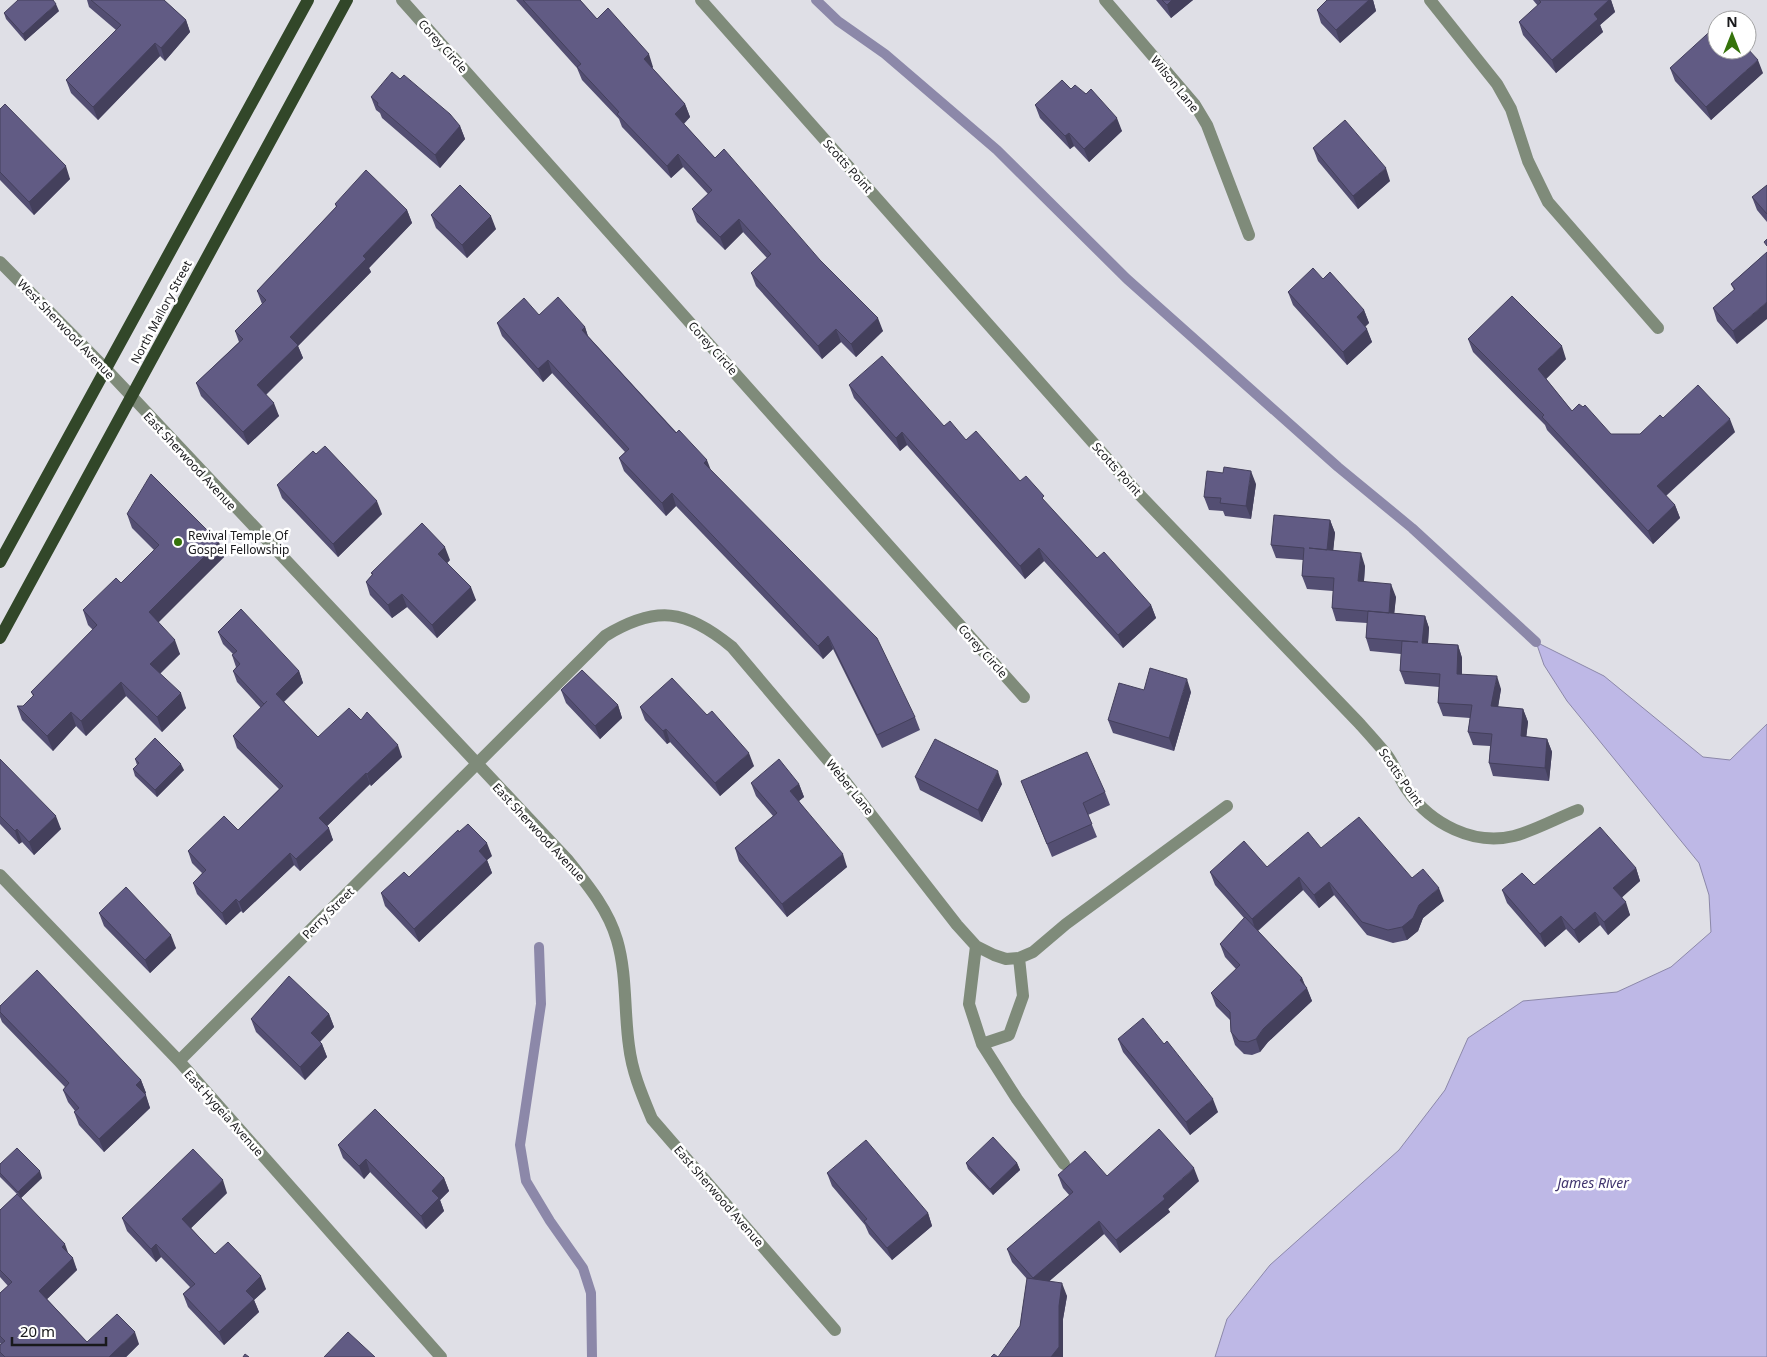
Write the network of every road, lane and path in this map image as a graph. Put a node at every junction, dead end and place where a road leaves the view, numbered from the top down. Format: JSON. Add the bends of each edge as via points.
{"nodes":[{"id":1,"x":308,"y":0,"type":"edge"},
{"id":2,"x":347,"y":0,"type":"edge"},
{"id":3,"x":402,"y":0,"type":"edge"},
{"id":4,"x":701,"y":0,"type":"edge"},
{"id":5,"x":1105,"y":0,"type":"edge"},
{"id":6,"x":1430,"y":0,"type":"edge"},
{"id":7,"x":1249,"y":235,"type":"dead end"},
{"id":8,"x":0,"y":262,"type":"edge"},
{"id":9,"x":1658,"y":328,"type":"dead end"},
{"id":10,"x":105,"y":368,"type":"junction"},
{"id":11,"x":130,"y":398,"type":"junction"},
{"id":12,"x":0,"y":562,"type":"edge"},
{"id":13,"x":0,"y":638,"type":"edge"},
{"id":14,"x":1024,"y":697,"type":"dead end"},
{"id":15,"x":476,"y":765,"type":"junction"},
{"id":16,"x":1226,"y":806,"type":"dead end"},
{"id":17,"x":1578,"y":810,"type":"dead end"},
{"id":18,"x":0,"y":875,"type":"edge"},
{"id":19,"x":976,"y":946,"type":"junction"},
{"id":20,"x":1019,"y":958,"type":"junction"},
{"id":21,"x":982,"y":1044,"type":"junction"},
{"id":22,"x":179,"y":1061,"type":"junction"},
{"id":23,"x":1064,"y":1164,"type":"dead end"},
{"id":24,"x":835,"y":1330,"type":"dead end"},
{"id":25,"x":441,"y":1357,"type":"edge"}],
"edges":[{"from":1,"to":10,"type":"main road","name":"North Mallory Street"},
{"from":2,"to":11,"type":"main road","name":"North Mallory Street"},
{"from":3,"to":14,"type":"street","name":"Corey Circle"},
{"from":4,"to":17,"type":"street","name":"Scotts Point","via":[[1134,490],[1359,723],[1387,755],[1408,791],[1424,810],[1445,825],[1489,839],[1514,836]]},
{"from":5,"to":7,"type":"street","name":"Wilson Lane","via":[[1199,112],[1217,148]]},
{"from":6,"to":9,"type":"street","via":[[1498,84],[1548,202]]},
{"from":8,"to":10,"type":"street","name":"West Sherwood Avenue"},
{"from":10,"to":11,"type":"street","name":"West Sherwood Avenue"},
{"from":10,"to":12,"type":"main road","name":"North Mallory Street"},
{"from":11,"to":13,"type":"main road","name":"North Mallory Street"},
{"from":11,"to":15,"type":"street","name":"East Sherwood Avenue"},
{"from":15,"to":19,"type":"street","name":"Weber Lane","via":[[605,636],[629,622],[650,616],[694,621],[712,630],[732,647],[837,771]]},
{"from":15,"to":22,"type":"street","name":"Perry Street"},
{"from":15,"to":24,"type":"street","name":"East Sherwood Avenue","via":[[567,859],[591,889],[609,922],[622,964],[629,1048],[638,1086],[652,1119]]},
{"from":16,"to":20,"type":"street","via":[[1032,952]]},
{"from":18,"to":22,"type":"street","name":"East Hygeia Avenue"},
{"from":19,"to":20,"type":"street","name":"Weber Lane","via":[[1006,959]]},
{"from":19,"to":21,"type":"street","via":[[969,1004]]},
{"from":20,"to":21,"type":"street","via":[[1023,996],[1009,1035]]},
{"from":21,"to":23,"type":"street"},
{"from":22,"to":25,"type":"street","name":"East Hygeia Avenue"}]}
